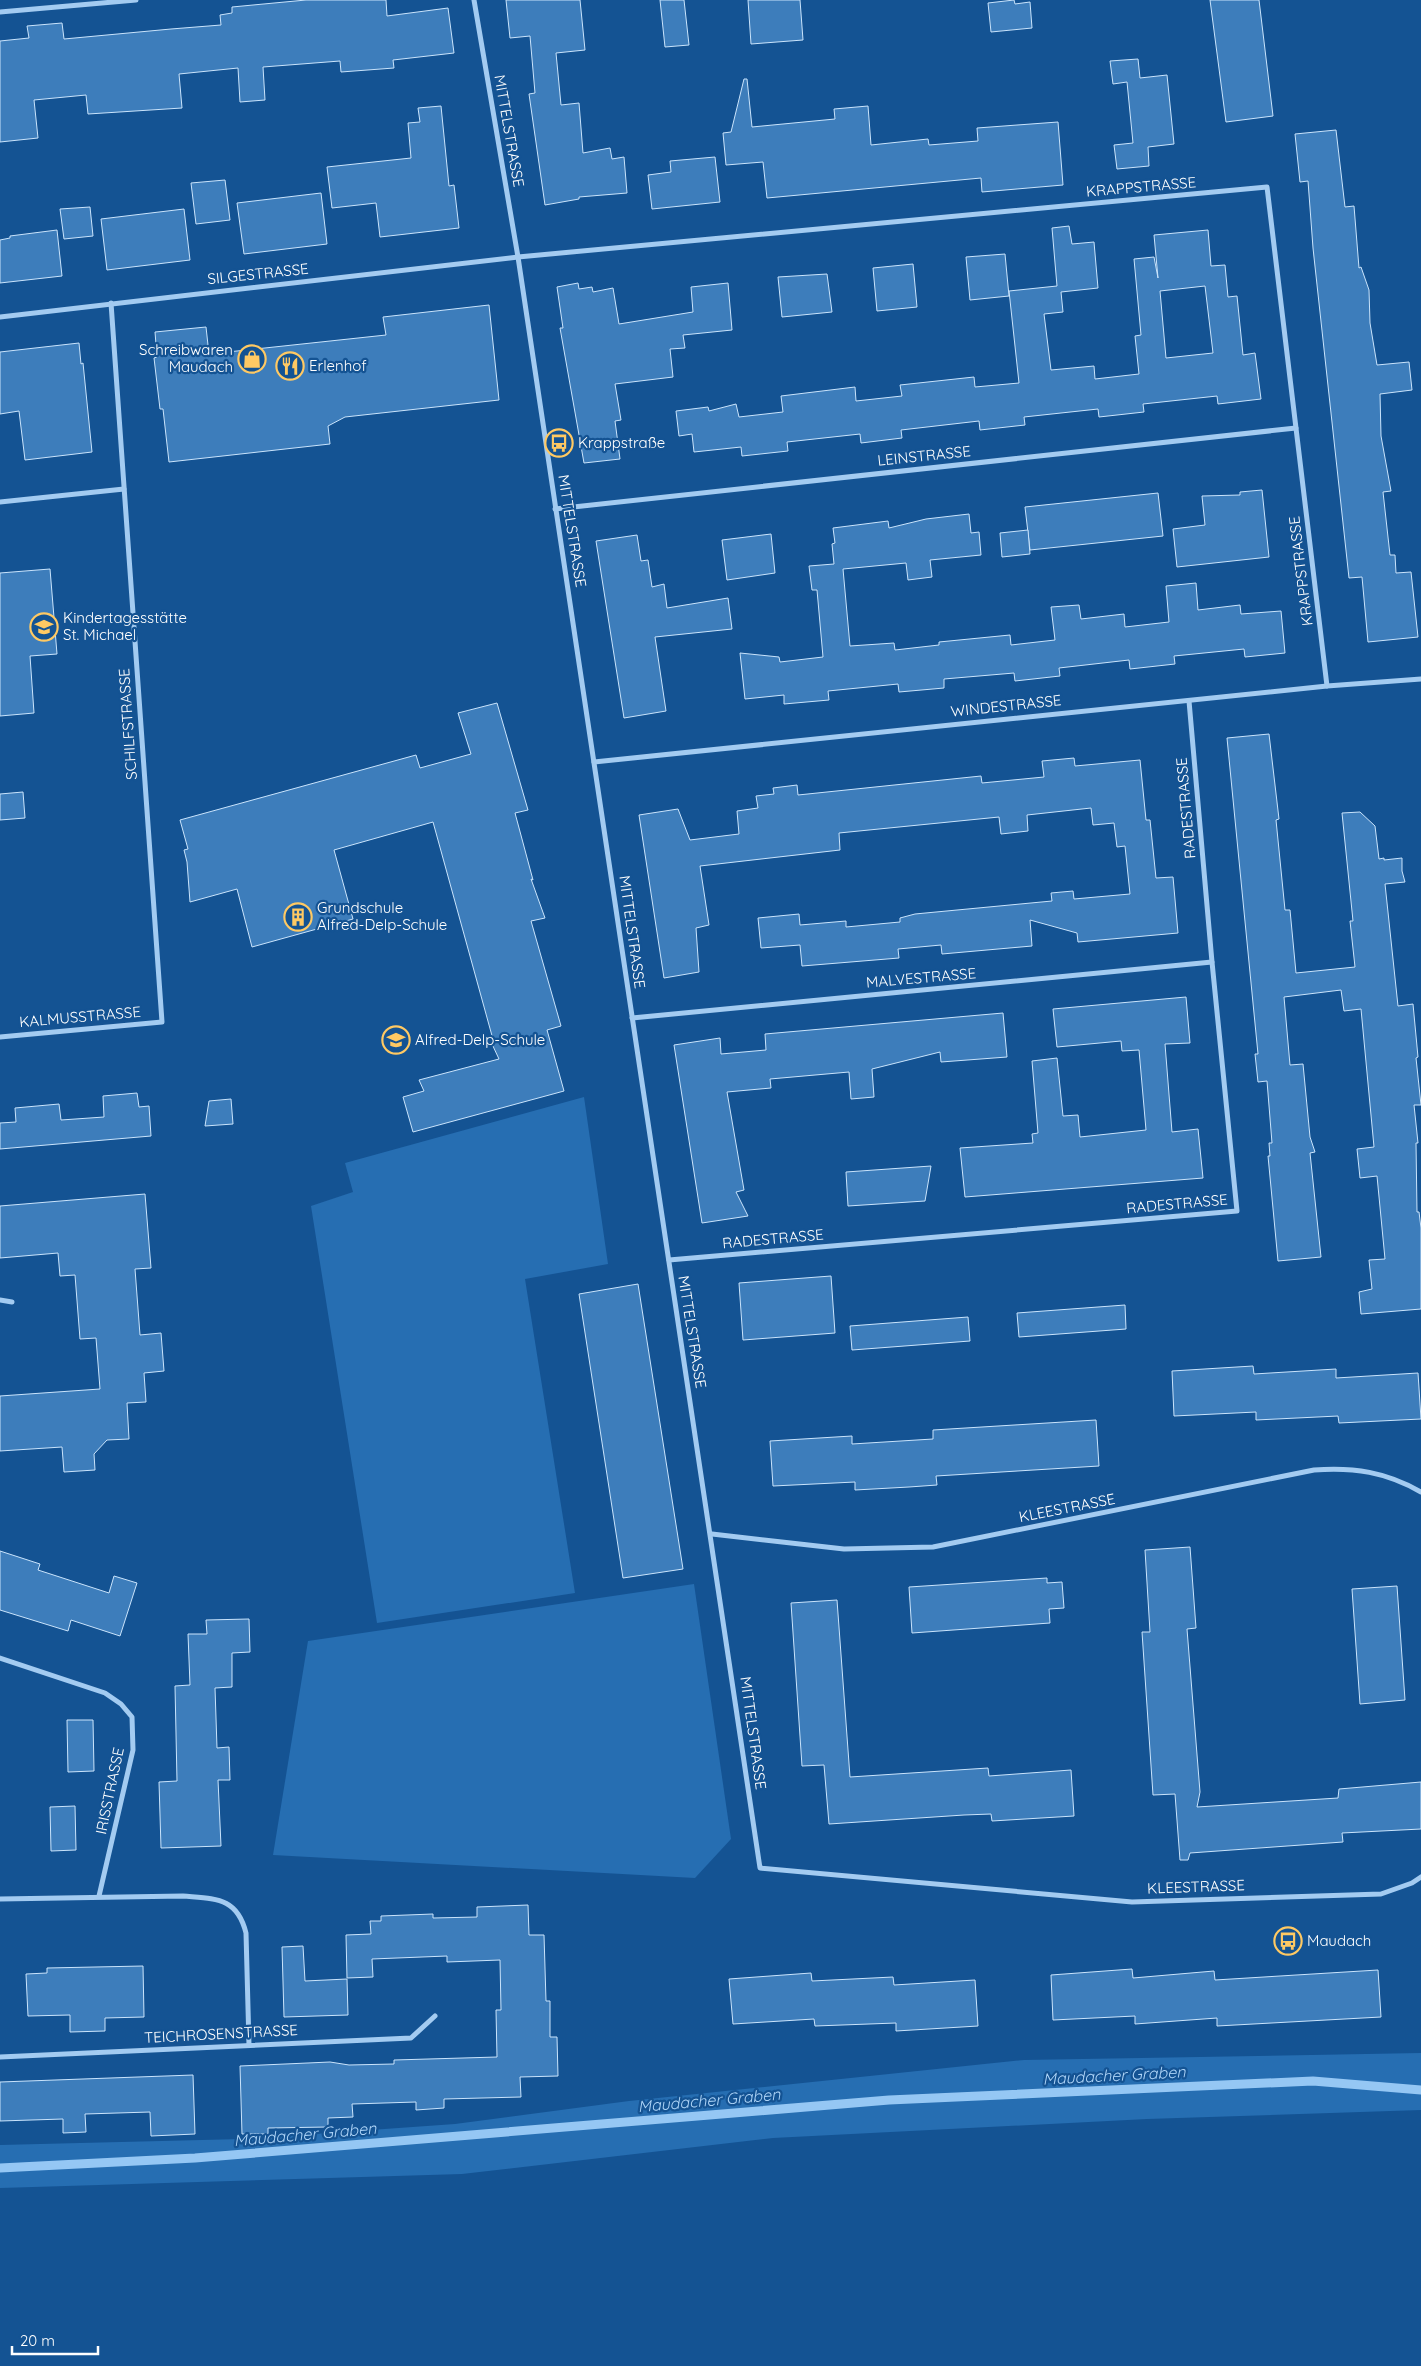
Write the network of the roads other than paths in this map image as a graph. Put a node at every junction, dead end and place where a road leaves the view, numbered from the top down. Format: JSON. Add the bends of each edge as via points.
{"nodes":[{"id":1,"x":136,"y":0,"type":"edge"},
{"id":2,"x":474,"y":0,"type":"edge"},
{"id":3,"x":0,"y":12,"type":"edge"},
{"id":4,"x":518,"y":257,"type":"junction"},
{"id":5,"x":111,"y":303,"type":"junction"},
{"id":6,"x":0,"y":317,"type":"edge"},
{"id":7,"x":1296,"y":428,"type":"junction"},
{"id":8,"x":124,"y":489,"type":"junction"},
{"id":9,"x":0,"y":502,"type":"edge"},
{"id":10,"x":555,"y":509,"type":"junction"},
{"id":11,"x":1421,"y":679,"type":"edge"},
{"id":12,"x":1327,"y":686,"type":"junction"},
{"id":13,"x":1189,"y":701,"type":"junction"},
{"id":14,"x":594,"y":762,"type":"junction"},
{"id":15,"x":1212,"y":962,"type":"junction"},
{"id":16,"x":632,"y":1018,"type":"junction"},
{"id":17,"x":162,"y":1022,"type":"joint"},
{"id":18,"x":0,"y":1037,"type":"edge"},
{"id":19,"x":669,"y":1260,"type":"junction"},
{"id":20,"x":0,"y":1300,"type":"edge"},
{"id":21,"x":12,"y":1302,"type":"dead end"},
{"id":22,"x":1421,"y":1492,"type":"edge"},
{"id":23,"x":712,"y":1534,"type":"junction"},
{"id":24,"x":0,"y":1658,"type":"edge"},
{"id":25,"x":760,"y":1868,"type":"joint"},
{"id":26,"x":1421,"y":1877,"type":"edge"},
{"id":27,"x":99,"y":1896,"type":"junction"},
{"id":28,"x":0,"y":1900,"type":"edge"},
{"id":29,"x":436,"y":2016,"type":"dead end"},
{"id":30,"x":249,"y":2045,"type":"junction"},
{"id":31,"x":0,"y":2057,"type":"edge"}],
"edges":[{"from":1,"to":3,"type":"street"},
{"from":2,"to":4,"type":"street","name":"MITTELSTRASSE"},
{"from":4,"to":5,"type":"street","name":"SILGESTRASSE"},
{"from":4,"to":7,"type":"street","name":"KRAPPSTRASSE","via":[[1267,187]]},
{"from":4,"to":10,"type":"street","name":"MITTELSTRASSE"},
{"from":5,"to":6,"type":"street","name":"SILGESTRASSE"},
{"from":5,"to":8,"type":"street","name":"SCHILFSTRASSE"},
{"from":7,"to":10,"type":"street","name":"LEINSTRASSE"},
{"from":7,"to":12,"type":"street","name":"KRAPPSTRASSE"},
{"from":8,"to":9,"type":"street"},
{"from":8,"to":17,"type":"street","name":"SCHILFSTRASSE"},
{"from":10,"to":14,"type":"street","name":"MITTELSTRASSE"},
{"from":11,"to":12,"type":"street","name":"WINDESTRASSE"},
{"from":12,"to":13,"type":"street","name":"WINDESTRASSE"},
{"from":13,"to":14,"type":"street","name":"WINDESTRASSE"},
{"from":13,"to":15,"type":"street","name":"RADESTRASSE"},
{"from":14,"to":16,"type":"street","name":"MITTELSTRASSE"},
{"from":15,"to":16,"type":"street","name":"MALVESTRASSE"},
{"from":15,"to":19,"type":"street","name":"RADESTRASSE","via":[[1237,1211]]},
{"from":16,"to":19,"type":"street","name":"MITTELSTRASSE"},
{"from":17,"to":18,"type":"street","name":"KALMUSSTRASSE"},
{"from":19,"to":23,"type":"street","name":"MITTELSTRASSE"},
{"from":20,"to":21,"type":"street"},
{"from":22,"to":23,"type":"street","name":"KLEESTRASSE","via":[[1386,1475],[1339,1468],[1314,1470],[933,1547],[844,1549]]},
{"from":23,"to":25,"type":"street","name":"MITTELSTRASSE"},
{"from":24,"to":27,"type":"street","name":"IRISSTRASSE","via":[[106,1693],[132,1717],[132,1750]]},
{"from":25,"to":26,"type":"street","name":"KLEESTRASSE","via":[[1132,1902],[1382,1894]]},
{"from":27,"to":28,"type":"street"},
{"from":27,"to":30,"type":"street","via":[[212,1898],[229,1904],[242,1916],[249,1968]]},
{"from":29,"to":30,"type":"street","name":"TEICHROSENSTRASSE","via":[[411,2038]]},
{"from":30,"to":31,"type":"street","name":"TEICHROSENSTRASSE"}]}
